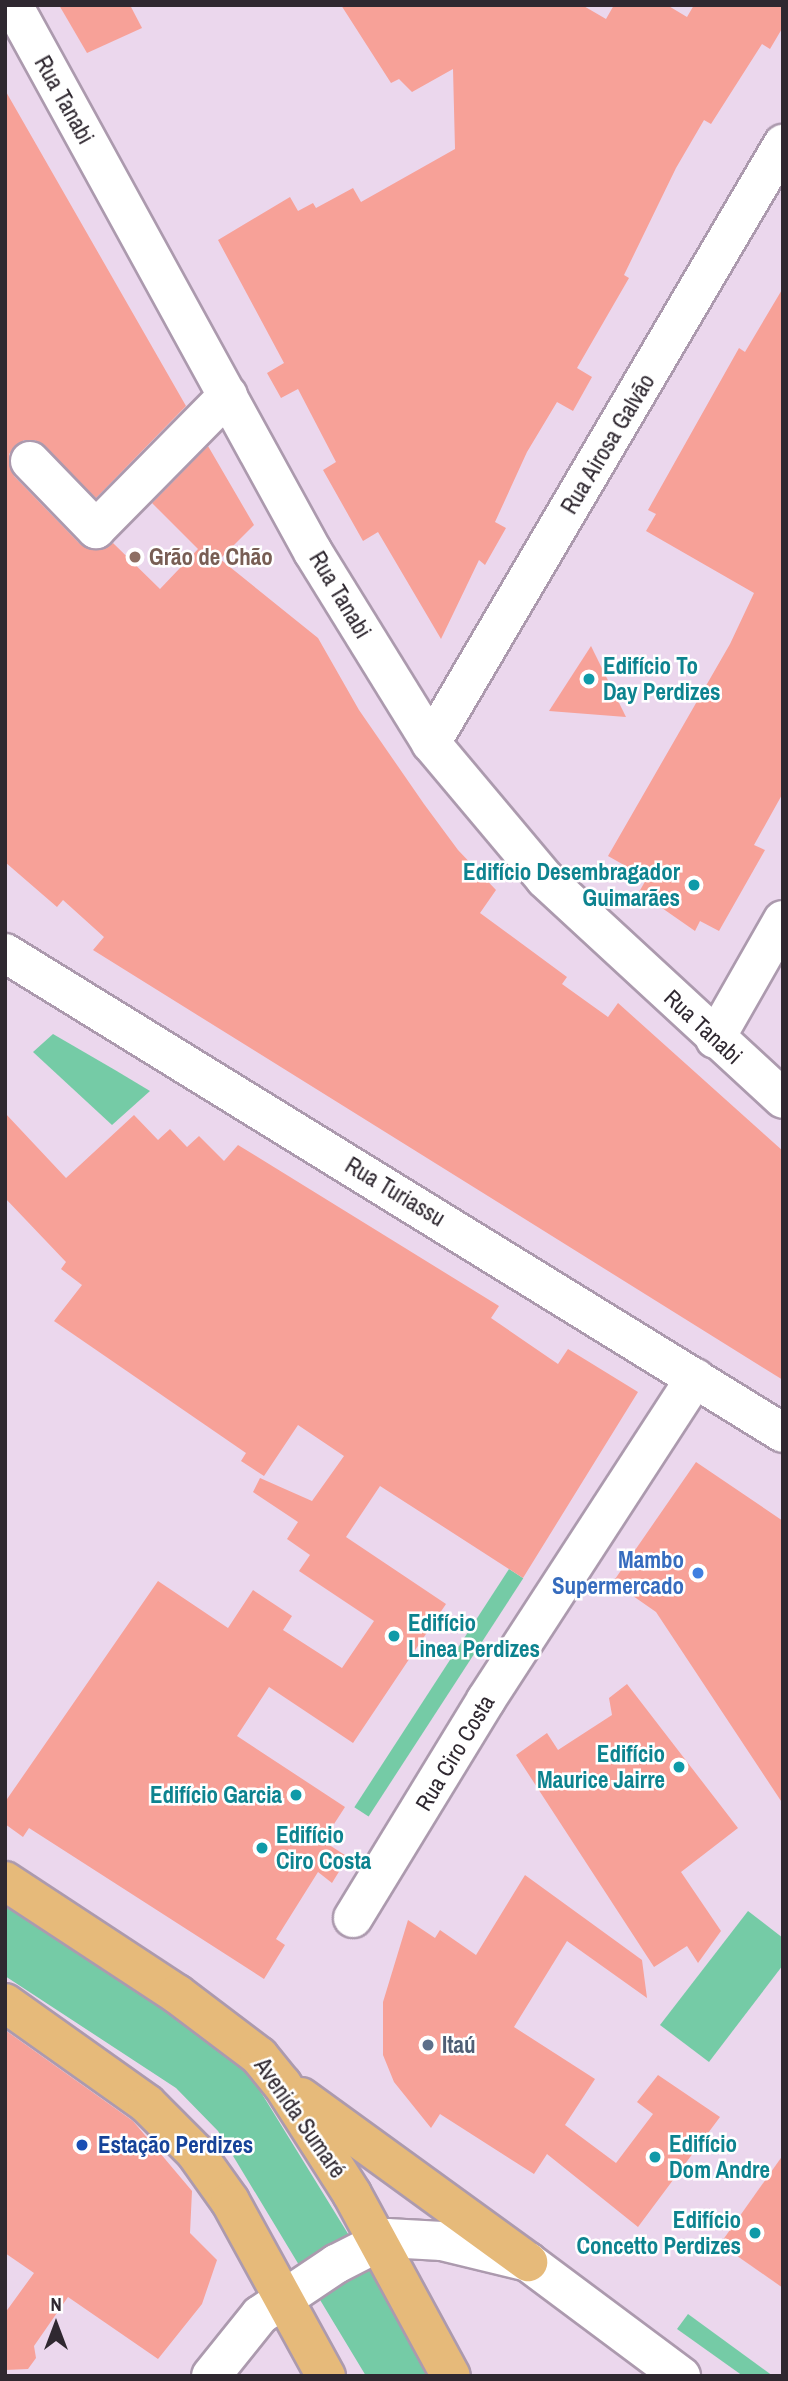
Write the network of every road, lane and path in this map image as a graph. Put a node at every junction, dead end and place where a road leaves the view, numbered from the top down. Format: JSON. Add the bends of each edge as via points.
{"nodes":[{"id":1,"x":13,"y":16,"type":"edge"},
{"id":2,"x":783,"y":144,"type":"edge"},
{"id":3,"x":228,"y":395,"type":"junction"},
{"id":4,"x":30,"y":461,"type":"dead end"},
{"id":5,"x":431,"y":743,"type":"junction"},
{"id":6,"x":783,"y":920,"type":"edge"},
{"id":7,"x":5,"y":953,"type":"edge"},
{"id":8,"x":715,"y":1039,"type":"junction"},
{"id":9,"x":783,"y":1099,"type":"edge"},
{"id":10,"x":695,"y":1378,"type":"junction"},
{"id":11,"x":783,"y":1433,"type":"edge"},
{"id":12,"x":5,"y":1881,"type":"edge"},
{"id":13,"x":353,"y":1918,"type":"dead end"},
{"id":14,"x":5,"y":2003,"type":"edge"},
{"id":15,"x":282,"y":2084,"type":"junction"},
{"id":16,"x":376,"y":2240,"type":"junction"},
{"id":17,"x":528,"y":2262,"type":"junction"},
{"id":18,"x":284,"y":2297,"type":"junction"},
{"id":19,"x":211,"y":2376,"type":"edge"},
{"id":20,"x":327,"y":2376,"type":"edge"},
{"id":21,"x":451,"y":2376,"type":"edge"},
{"id":22,"x":681,"y":2376,"type":"edge"}],
"edges":[{"from":1,"to":3,"type":"street","name":"Rua Tanabi"},
{"from":2,"to":5,"type":"street","name":"Rua Airosa Galvão"},
{"from":3,"to":4,"type":"street","via":[[96,529]]},
{"from":3,"to":5,"type":"street","name":"Rua Tanabi","via":[[313,552]]},
{"from":5,"to":8,"type":"street","name":"Rua Tanabi","via":[[545,879]]},
{"from":6,"to":8,"type":"street"},
{"from":7,"to":10,"type":"street","name":"Rua Turiassu"},
{"from":8,"to":9,"type":"street","name":"Rua Tanabi"},
{"from":10,"to":11,"type":"street","name":"Rua Turiassu"},
{"from":10,"to":13,"type":"street","name":"Rua Ciro Costa","via":[[486,1700]]},
{"from":12,"to":15,"type":"main road","name":"Avenida Sumaré","via":[[229,2031]]},
{"from":14,"to":18,"type":"main road","via":[[136,2095],[195,2152],[230,2201]]},
{"from":15,"to":16,"type":"main road","name":"Avenida Sumaré"},
{"from":15,"to":17,"type":"main road"},
{"from":16,"to":17,"type":"street","via":[[442,2241]]},
{"from":16,"to":18,"type":"street"},
{"from":16,"to":21,"type":"main road","name":"Avenida Sumaré"},
{"from":17,"to":22,"type":"street"},
{"from":18,"to":19,"type":"street","via":[[247,2328]]},
{"from":18,"to":20,"type":"main road"}]}
